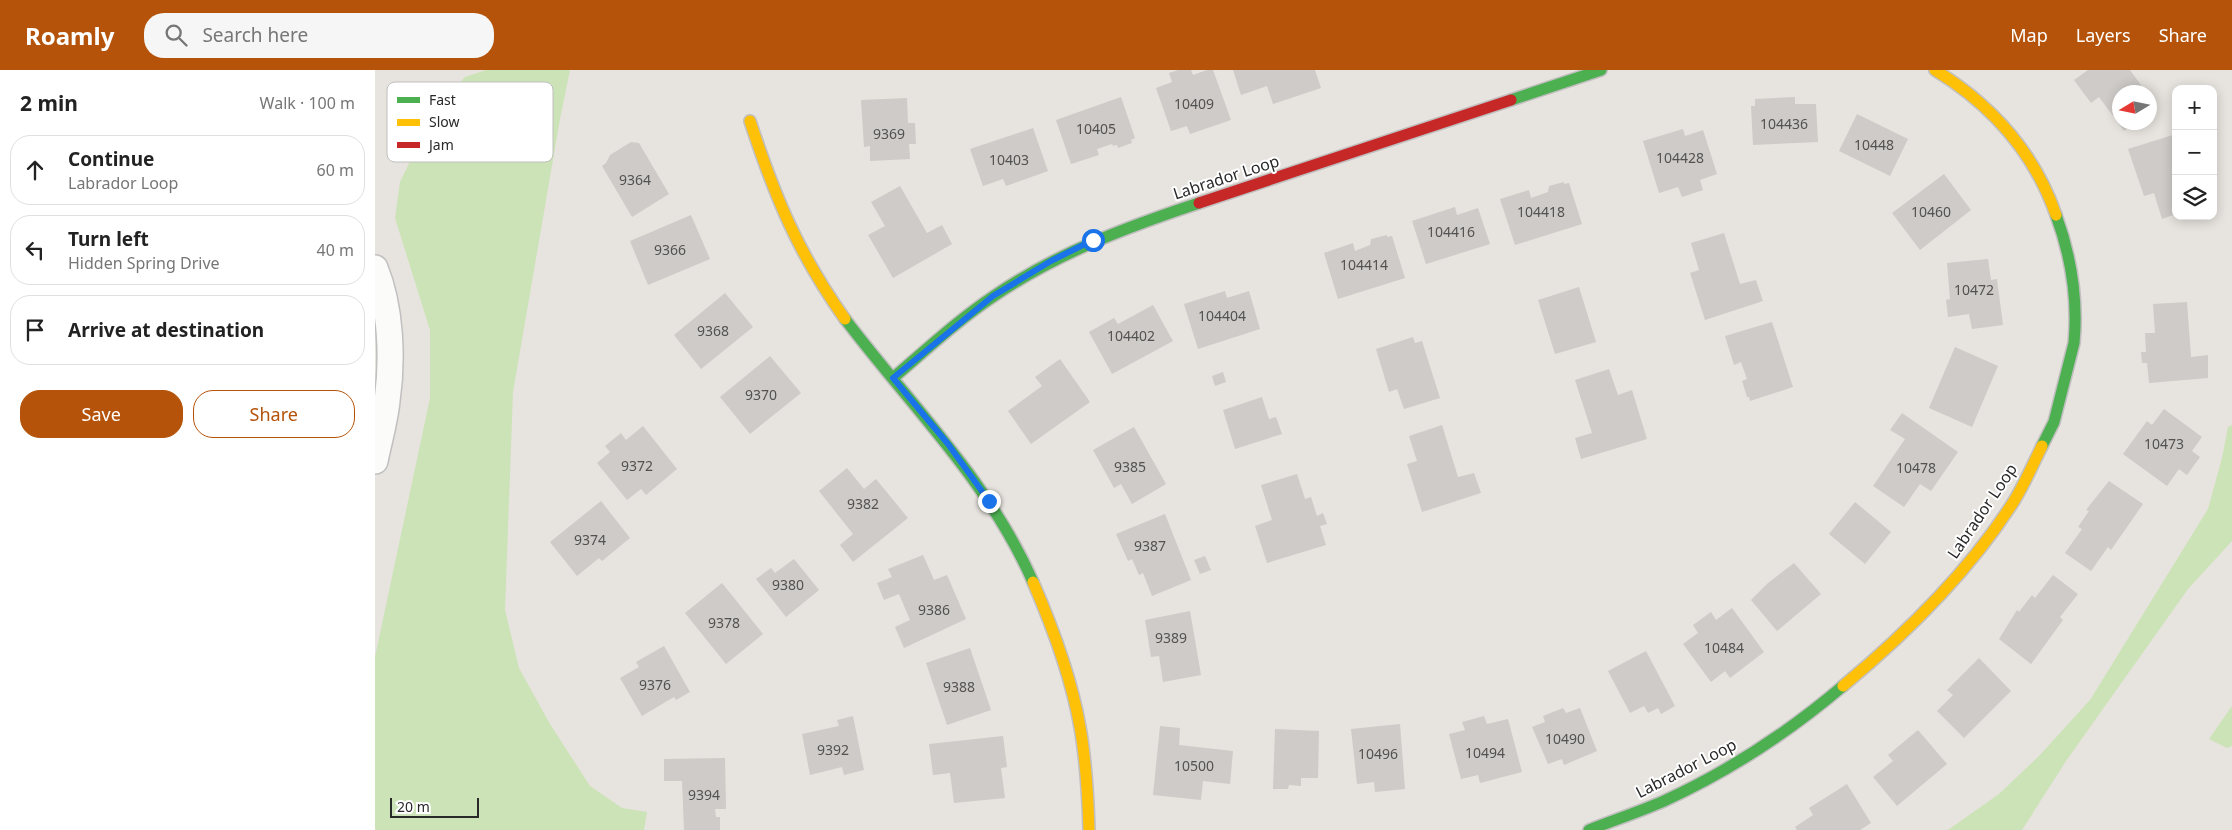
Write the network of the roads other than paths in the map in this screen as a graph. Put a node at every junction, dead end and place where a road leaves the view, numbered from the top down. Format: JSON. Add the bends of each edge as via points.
{"nodes":[{"id":1,"x":1601,"y":70,"type":"edge"},
{"id":2,"x":1935,"y":70,"type":"edge"},
{"id":3,"x":750,"y":121,"type":"dead end"},
{"id":4,"x":375,"y":268,"type":"edge"},
{"id":5,"x":893,"y":378,"type":"junction"},
{"id":6,"x":375,"y":461,"type":"edge"},
{"id":7,"x":1089,"y":830,"type":"edge"},
{"id":8,"x":1589,"y":830,"type":"edge"}],
"edges":[{"from":1,"to":5,"type":"street","name":"Labrador Loop","via":[[1093,240],[993,296]]},
{"from":2,"to":8,"type":"street","name":"Labrador Loop","via":[[1957,83],[1998,117],[2031,163],[2060,223],[2071,268],[2074,343],[2063,394],[2045,442],[2019,492],[1979,550],[1932,605],[1870,665],[1808,715],[1742,760],[1674,796]]},
{"from":3,"to":5,"type":"street","via":[[787,221],[811,265],[845,319]]},
{"from":4,"to":6,"type":"street","via":[[385,309],[390,354],[387,400]]},
{"from":5,"to":7,"type":"street","via":[[948,444],[989,501],[1023,561],[1052,624],[1073,690],[1083,739]]}]}
